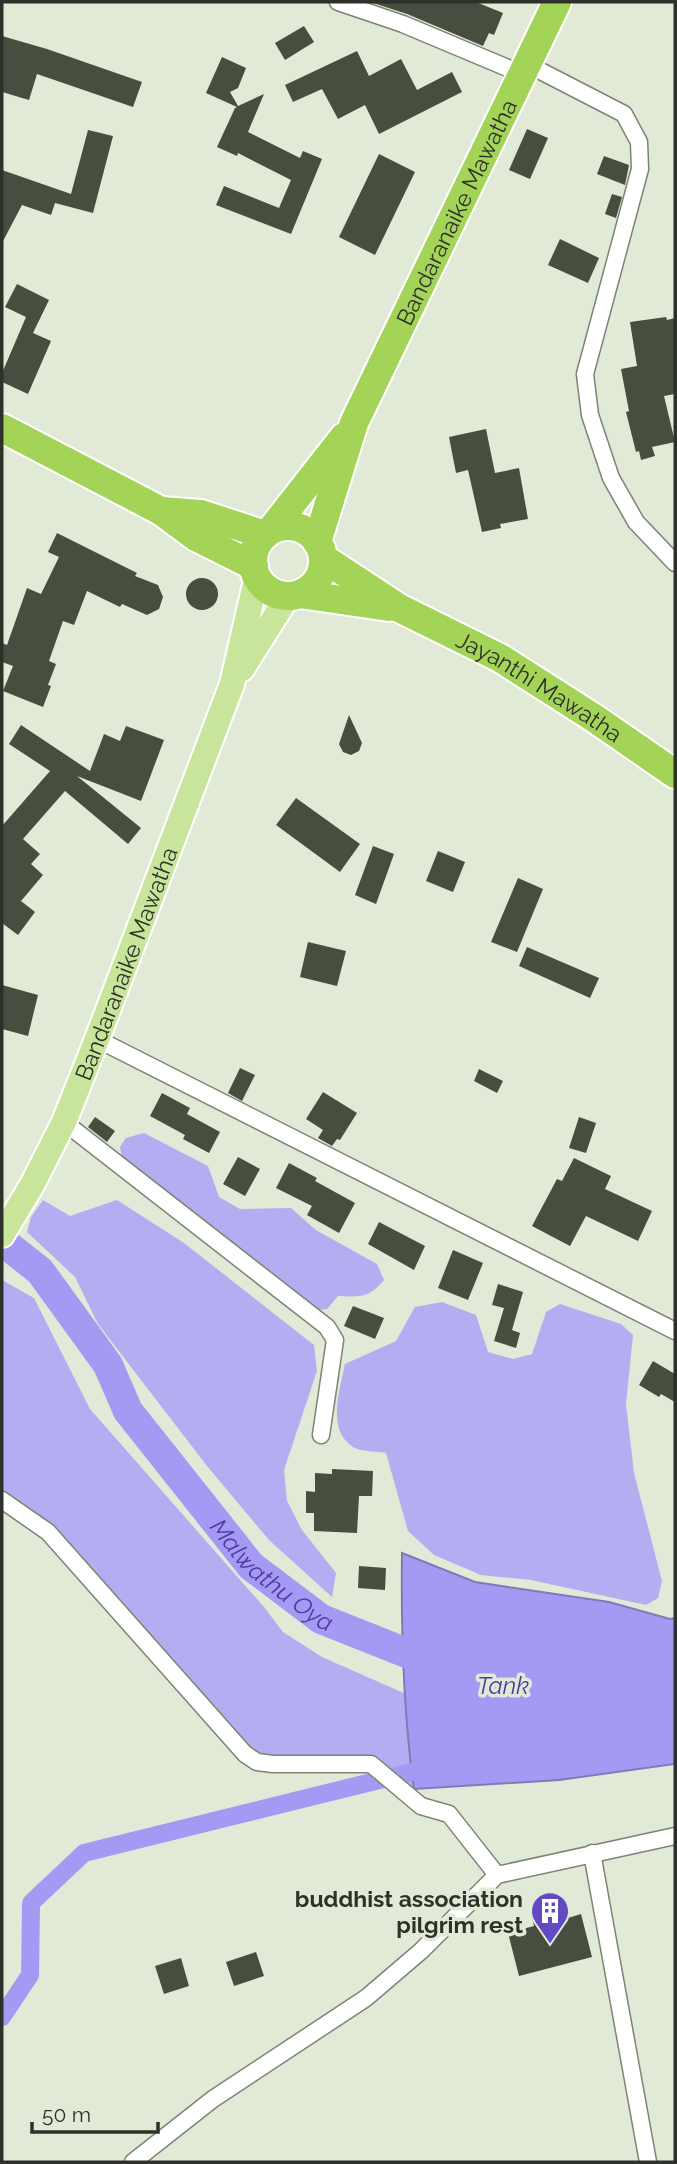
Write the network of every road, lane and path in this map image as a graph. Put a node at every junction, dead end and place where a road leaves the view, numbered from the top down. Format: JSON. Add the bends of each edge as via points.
{"nodes":[{"id":1,"x":338,"y":2,"type":"edge"},
{"id":2,"x":557,"y":2,"type":"edge"},
{"id":3,"x":524,"y":69,"type":"junction"},
{"id":4,"x":354,"y":424,"type":"junction"},
{"id":5,"x":2,"y":428,"type":"edge"},
{"id":6,"x":161,"y":511,"type":"junction"},
{"id":7,"x":268,"y":532,"type":"junction"},
{"id":8,"x":320,"y":550,"type":"junction"},
{"id":9,"x":675,"y":563,"type":"edge"},
{"id":10,"x":255,"y":571,"type":"junction"},
{"id":11,"x":294,"y":595,"type":"junction"},
{"id":12,"x":399,"y":608,"type":"junction"},
{"id":13,"x":232,"y":684,"type":"junction"},
{"id":14,"x":675,"y":774,"type":"edge"},
{"id":15,"x":97,"y":1038,"type":"junction"},
{"id":16,"x":64,"y":1122,"type":"junction"},
{"id":17,"x":2,"y":1235,"type":"edge"},
{"id":18,"x":675,"y":1331,"type":"edge"},
{"id":19,"x":321,"y":1435,"type":"dead end"},
{"id":20,"x":2,"y":1500,"type":"edge"},
{"id":21,"x":675,"y":1836,"type":"edge"},
{"id":22,"x":592,"y":1853,"type":"junction"},
{"id":23,"x":497,"y":1875,"type":"junction"},
{"id":24,"x":133,"y":2162,"type":"edge"},
{"id":25,"x":648,"y":2162,"type":"edge"}],
"edges":[{"from":1,"to":3,"type":"street"},
{"from":2,"to":3,"type":"highway","name":"Bandaranaike Mawatha"},
{"from":3,"to":4,"type":"highway","name":"Bandaranaike Mawatha"},
{"from":3,"to":9,"type":"street","via":[[624,114],[639,142],[640,169],[585,374],[590,415],[611,478],[636,522]]},
{"from":4,"to":7,"type":"highway","name":"Bandaranaike Mawatha"},
{"from":4,"to":8,"type":"highway","name":"Bandaranaike Mawatha"},
{"from":5,"to":6,"type":"highway"},
{"from":6,"to":7,"type":"highway","via":[[201,514]]},
{"from":6,"to":10,"type":"highway"},
{"from":7,"to":8,"type":"highway","via":[[296,527],[308,532]]},
{"from":7,"to":10,"type":"highway","via":[[254,554]]},
{"from":8,"to":11,"type":"highway","via":[[317,580]]},
{"from":8,"to":12,"type":"highway","name":"Jayanthi Mawatha"},
{"from":10,"to":11,"type":"highway","via":[[270,590]]},
{"from":10,"to":13,"type":"main road","name":"Bandaranaike Mawatha"},
{"from":11,"to":12,"type":"highway","name":"Jayanthi Mawatha"},
{"from":11,"to":13,"type":"main road","name":"Bandaranaike Mawatha"},
{"from":12,"to":14,"type":"highway","name":"Jayanthi Mawatha","via":[[500,658]]},
{"from":13,"to":15,"type":"main road","name":"Bandaranaike Mawatha"},
{"from":15,"to":16,"type":"main road","name":"Bandaranaike Mawatha"},
{"from":15,"to":18,"type":"street"},
{"from":16,"to":17,"type":"main road","name":"Bandaranaike Mawatha"},
{"from":16,"to":19,"type":"street","via":[[327,1327],[335,1340]]},
{"from":20,"to":23,"type":"street","via":[[48,1532],[245,1754],[273,1764],[371,1764],[421,1806],[449,1814]]},
{"from":21,"to":22,"type":"street"},
{"from":22,"to":23,"type":"street"},
{"from":22,"to":25,"type":"street"},
{"from":23,"to":24,"type":"street","via":[[366,1998],[213,2099]]}]}
